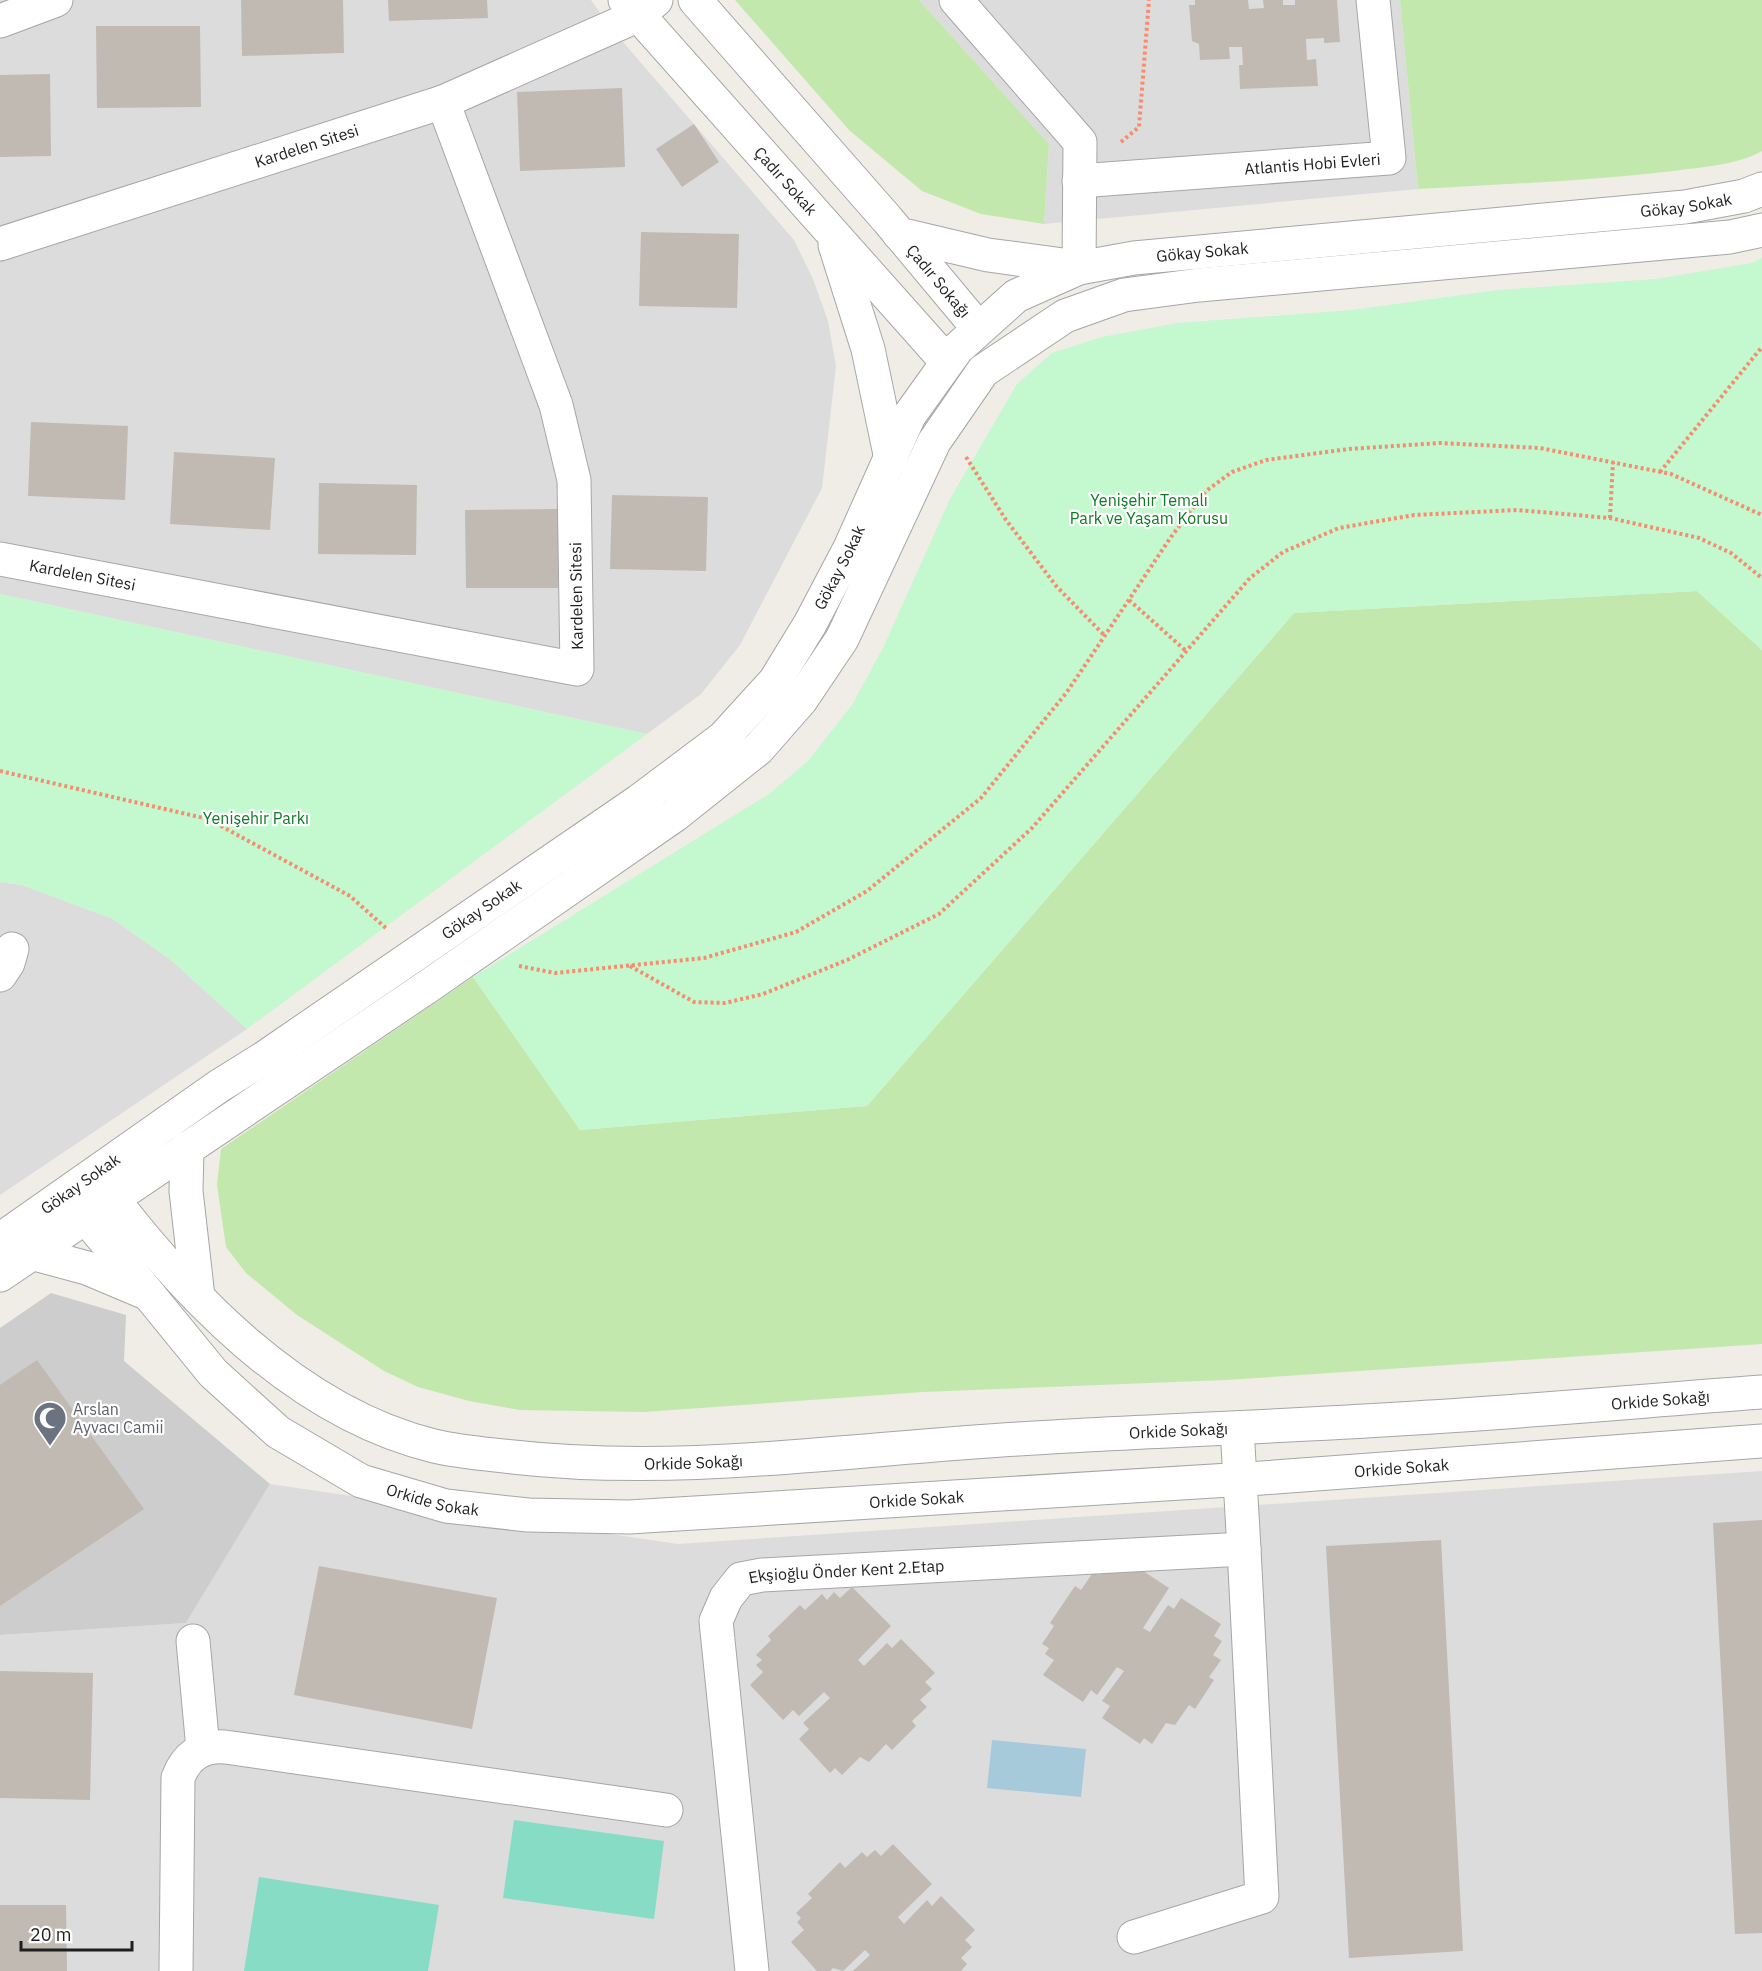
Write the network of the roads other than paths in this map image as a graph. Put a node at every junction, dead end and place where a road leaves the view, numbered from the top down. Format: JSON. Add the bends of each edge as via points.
{"nodes":[{"id":1,"x":56,"y":0,"type":"edge"},
{"id":2,"x":695,"y":0,"type":"edge"},
{"id":3,"x":956,"y":0,"type":"edge"},
{"id":4,"x":1373,"y":0,"type":"edge"},
{"id":5,"x":640,"y":5,"type":"edge"},
{"id":6,"x":0,"y":21,"type":"edge"},
{"id":7,"x":443,"y":102,"type":"junction"},
{"id":8,"x":1078,"y":181,"type":"junction"},
{"id":9,"x":1762,"y":189,"type":"edge"},
{"id":10,"x":830,"y":229,"type":"junction"},
{"id":11,"x":1762,"y":230,"type":"edge"},
{"id":12,"x":899,"y":234,"type":"junction"},
{"id":13,"x":0,"y":244,"type":"edge"},
{"id":14,"x":1080,"y":268,"type":"junction"},
{"id":15,"x":978,"y":328,"type":"junction"},
{"id":16,"x":947,"y":362,"type":"junction"},
{"id":17,"x":983,"y":371,"type":"junction"},
{"id":18,"x":891,"y":459,"type":"junction"},
{"id":19,"x":0,"y":559,"type":"edge"},
{"id":20,"x":188,"y":1148,"type":"junction"},
{"id":21,"x":103,"y":1186,"type":"junction"},
{"id":22,"x":76,"y":1205,"type":"junction"},
{"id":23,"x":0,"y":1240,"type":"edge"},
{"id":24,"x":31,"y":1253,"type":"junction"},
{"id":25,"x":0,"y":1275,"type":"edge"},
{"id":26,"x":148,"y":1294,"type":"junction"},
{"id":27,"x":198,"y":1297,"type":"junction"},
{"id":28,"x":1762,"y":1392,"type":"edge"},
{"id":29,"x":1237,"y":1428,"type":"junction"},
{"id":30,"x":1762,"y":1440,"type":"edge"},
{"id":31,"x":1241,"y":1479,"type":"junction"},
{"id":32,"x":1244,"y":1549,"type":"junction"},
{"id":33,"x":193,"y":1641,"type":"dead end"},
{"id":34,"x":203,"y":1749,"type":"junction"},
{"id":35,"x":666,"y":1810,"type":"dead end"},
{"id":36,"x":1134,"y":1937,"type":"dead end"},
{"id":37,"x":176,"y":1971,"type":"edge"},
{"id":38,"x":752,"y":1971,"type":"edge"}],
"edges":[{"from":1,"to":6,"type":"street"},
{"from":2,"to":12,"type":"street"},
{"from":3,"to":8,"type":"street","via":[[1080,142]]},
{"from":4,"to":8,"type":"street","name":"Atlantis Hobi Evleri","via":[[1389,158]]},
{"from":5,"to":7,"type":"street","name":"Kardelen Sitesi"},
{"from":5,"to":10,"type":"street","name":"Çadır Sokak"},
{"from":7,"to":13,"type":"street","name":"Kardelen Sitesi"},
{"from":7,"to":19,"type":"street","name":"Kardelen Sitesi","via":[[556,405],[574,480],[577,669]]},
{"from":8,"to":14,"type":"street"},
{"from":9,"to":14,"type":"street","name":"Gökay Sokak","via":[[1685,207],[1146,256]]},
{"from":10,"to":16,"type":"street","name":"Çadır Sokak"},
{"from":10,"to":18,"type":"street","via":[[868,349]]},
{"from":11,"to":17,"type":"street","name":"Gökay Sokak","via":[[1730,237],[1217,283],[1124,295],[1065,316]]},
{"from":12,"to":14,"type":"street","via":[[978,253]]},
{"from":12,"to":15,"type":"street","name":"Çadır Sokağı"},
{"from":14,"to":15,"type":"street","name":"Gökay Sokak","via":[[1016,296]]},
{"from":15,"to":16,"type":"street","name":"Gökay Sokak"},
{"from":15,"to":17,"type":"street"},
{"from":16,"to":17,"type":"street"},
{"from":16,"to":18,"type":"street","name":"Gökay Sokak","via":[[909,416]]},
{"from":17,"to":20,"type":"street","name":"Gökay Sokak","via":[[934,442],[842,639],[801,700],[758,749],[675,815]]},
{"from":18,"to":21,"type":"street","name":"Gökay Sokak","via":[[810,624],[775,681],[723,738],[415,955],[219,1086]]},
{"from":20,"to":21,"type":"street","name":"Gökay Sokak"},
{"from":20,"to":27,"type":"street","via":[[186,1191]]},
{"from":21,"to":22,"type":"street","name":"Gökay Sokak"},
{"from":21,"to":27,"type":"street"},
{"from":22,"to":23,"type":"street","name":"Gökay Sokak"},
{"from":22,"to":24,"type":"street","name":"Gökay Sokak"},
{"from":22,"to":26,"type":"street"},
{"from":24,"to":25,"type":"street","name":"Gökay Sokak"},
{"from":24,"to":26,"type":"street","via":[[87,1268]]},
{"from":26,"to":31,"type":"street","name":"Orkide Sokak","via":[[213,1373],[278,1432],[360,1481],[446,1506],[528,1515],[629,1517]]},
{"from":27,"to":29,"type":"street","name":"Orkide Sokağı","via":[[247,1345],[310,1391],[376,1425],[424,1442],[487,1454],[577,1464],[675,1464],[1017,1439]]},
{"from":28,"to":29,"type":"street","name":"Orkide Sokağı"},
{"from":29,"to":31,"type":"street","name":"Orkide Sokağı"},
{"from":30,"to":31,"type":"street","name":"Orkide Sokak"},
{"from":31,"to":32,"type":"street"},
{"from":32,"to":36,"type":"street","via":[[1262,1897]]},
{"from":32,"to":38,"type":"street","name":"Ekşioğlu Önder Kent 2.Etap","via":[[741,1579],[726,1598],[716,1621]]},
{"from":33,"to":34,"type":"street"},
{"from":34,"to":35,"type":"street","via":[[225,1747]]},
{"from":34,"to":37,"type":"street","via":[[186,1760],[178,1778]]}]}
